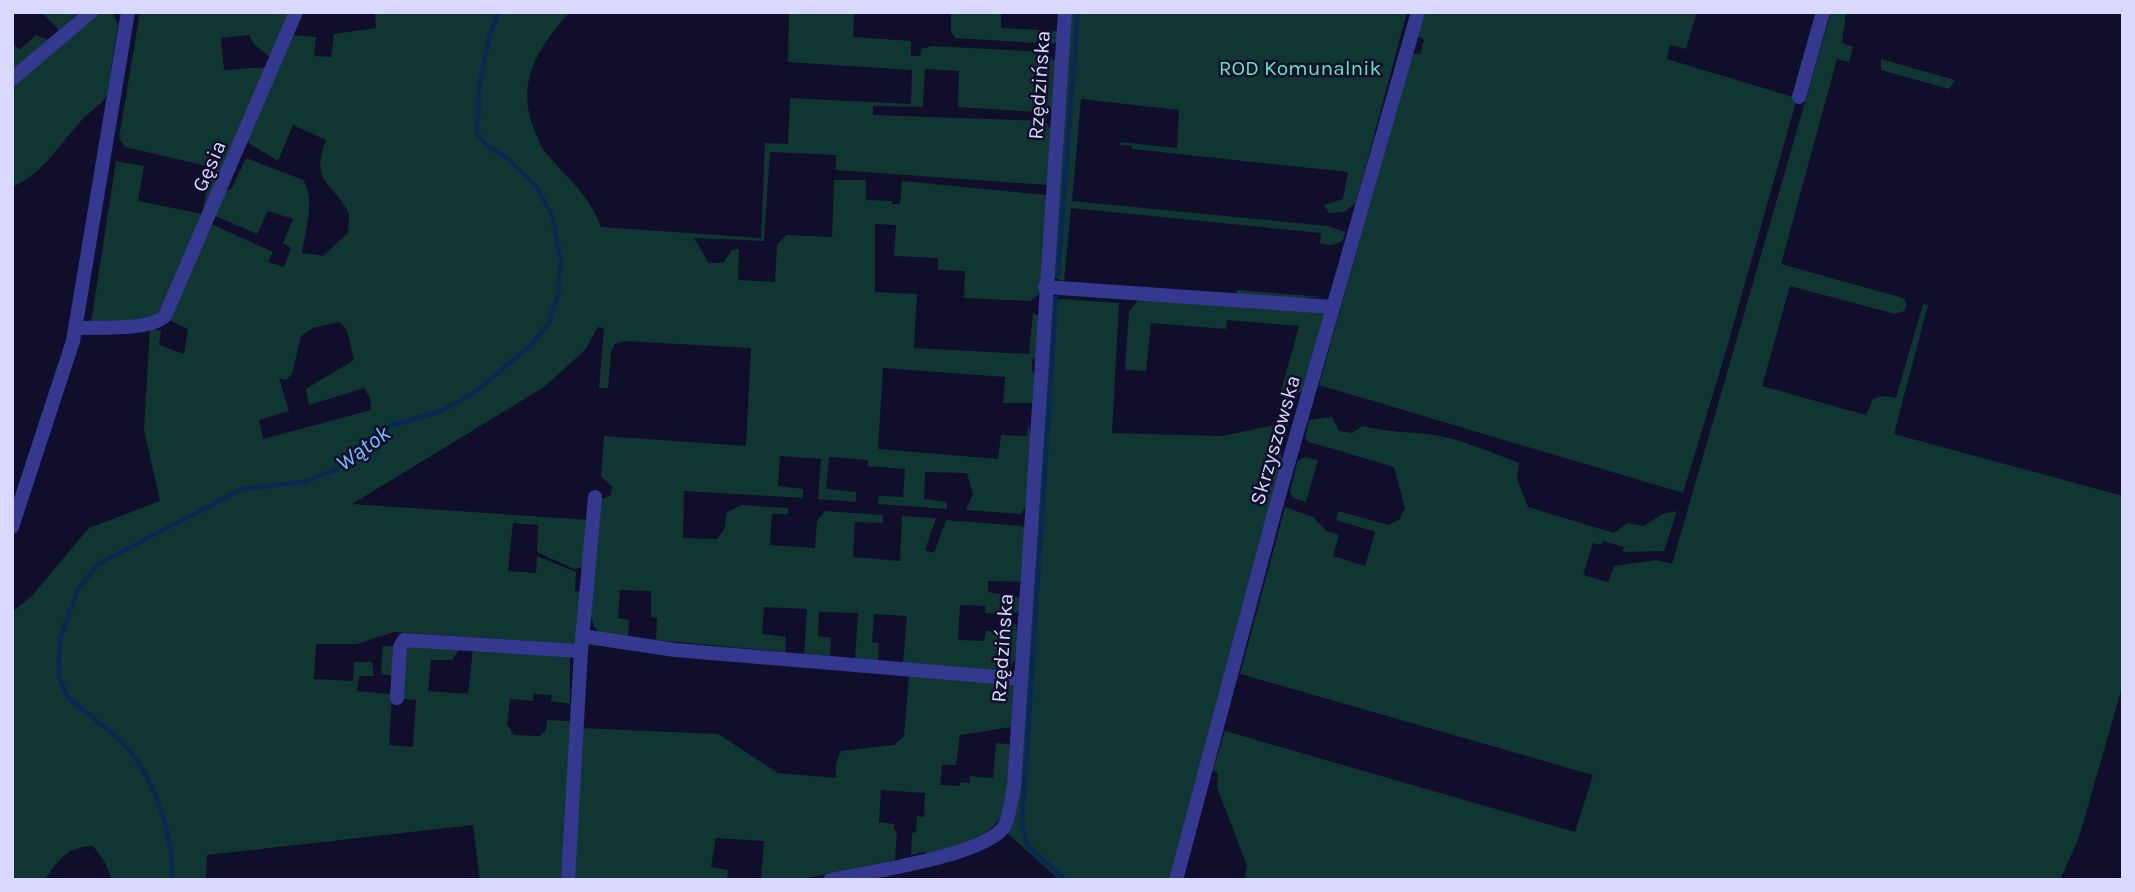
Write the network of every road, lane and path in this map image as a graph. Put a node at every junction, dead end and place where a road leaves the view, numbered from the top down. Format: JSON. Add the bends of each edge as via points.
{"nodes":[{"id":1,"x":91,"y":12,"type":"edge"},
{"id":2,"x":128,"y":12,"type":"edge"},
{"id":3,"x":296,"y":12,"type":"edge"},
{"id":4,"x":1065,"y":12,"type":"edge"},
{"id":5,"x":1418,"y":12,"type":"edge"},
{"id":6,"x":1822,"y":12,"type":"edge"},
{"id":7,"x":12,"y":79,"type":"edge"},
{"id":8,"x":1799,"y":97,"type":"dead end"},
{"id":9,"x":1045,"y":286,"type":"junction"},
{"id":10,"x":1333,"y":307,"type":"junction"},
{"id":11,"x":76,"y":328,"type":"junction"},
{"id":12,"x":595,"y":497,"type":"dead end"},
{"id":13,"x":12,"y":527,"type":"edge"},
{"id":14,"x":582,"y":636,"type":"junction"},
{"id":15,"x":581,"y":651,"type":"junction"},
{"id":16,"x":1021,"y":678,"type":"junction"},
{"id":17,"x":397,"y":698,"type":"dead end"},
{"id":18,"x":568,"y":880,"type":"edge"},
{"id":19,"x":830,"y":880,"type":"edge"},
{"id":20,"x":1176,"y":880,"type":"edge"}],
"edges":[{"from":1,"to":7,"type":"street"},
{"from":2,"to":11,"type":"street"},
{"from":3,"to":11,"type":"street","name":"Gęsia","via":[[171,303],[158,322]]},
{"from":4,"to":9,"type":"street","name":"Rzędzińska"},
{"from":5,"to":10,"type":"street","name":"Skrzyszowska"},
{"from":6,"to":8,"type":"street"},
{"from":9,"to":10,"type":"street"},
{"from":9,"to":16,"type":"street","name":"Rzędzińska"},
{"from":10,"to":20,"type":"street","name":"Skrzyszowska"},
{"from":11,"to":13,"type":"street"},
{"from":12,"to":14,"type":"street"},
{"from":14,"to":15,"type":"street"},
{"from":14,"to":16,"type":"street","via":[[675,650]]},
{"from":15,"to":17,"type":"street","via":[[404,640]]},
{"from":15,"to":18,"type":"street"},
{"from":16,"to":19,"type":"street","name":"Rzędzińska","via":[[1014,788],[1004,826],[989,840],[959,852]]}]}
